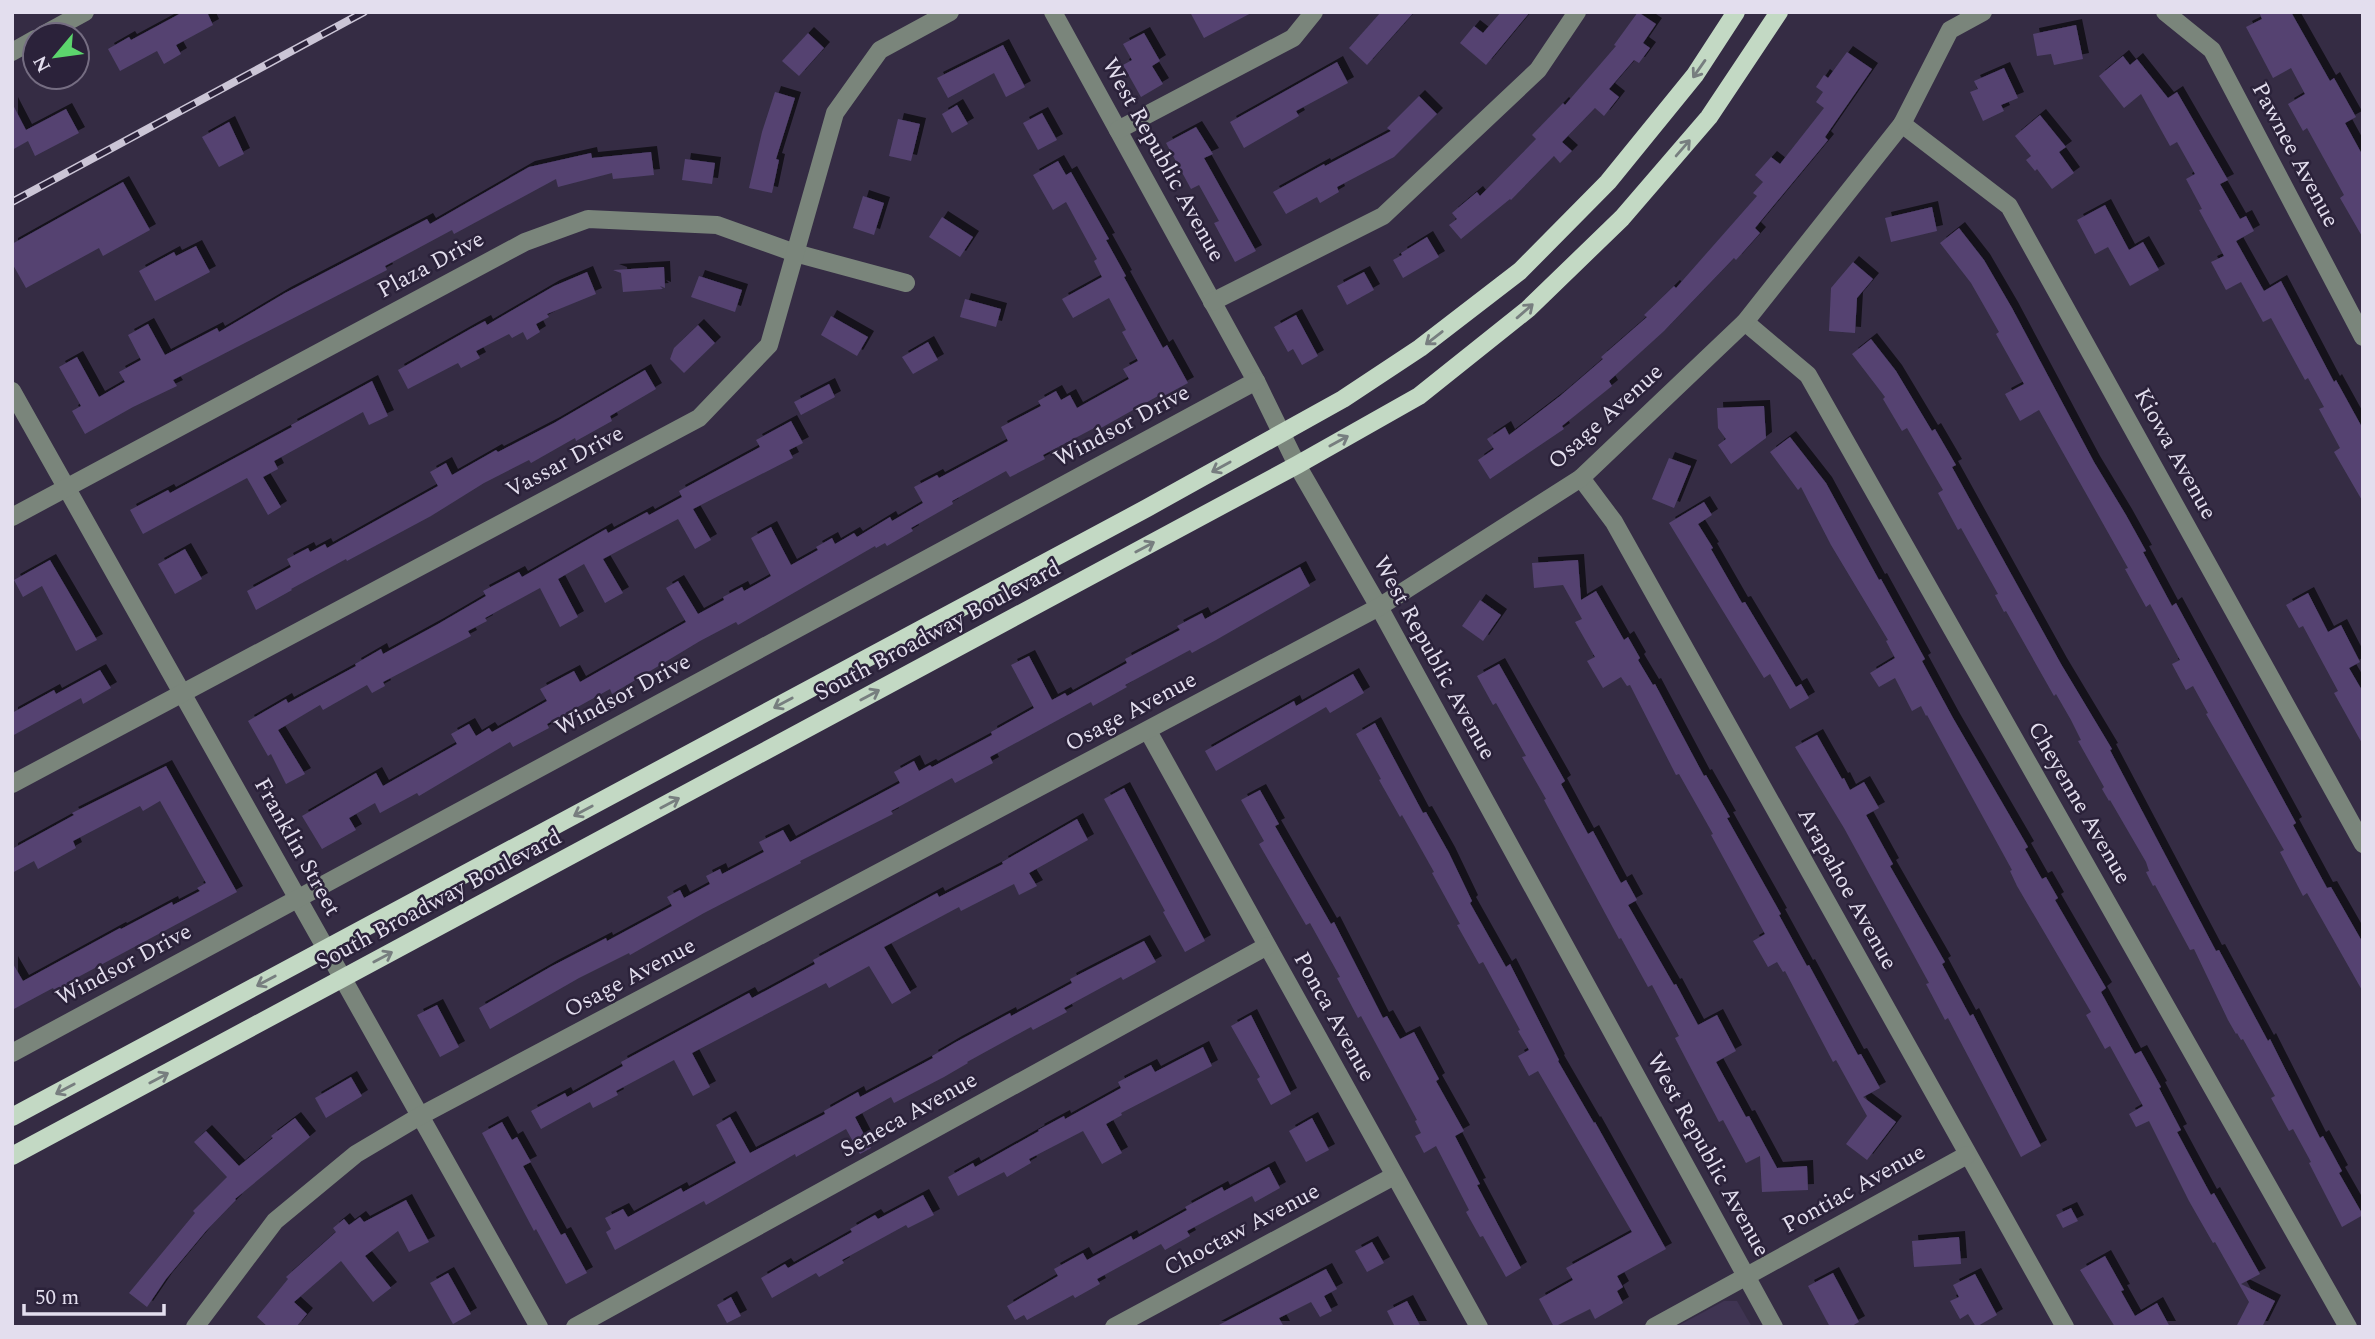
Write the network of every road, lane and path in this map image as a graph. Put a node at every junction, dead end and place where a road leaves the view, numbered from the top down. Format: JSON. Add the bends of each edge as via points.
{"nodes":[{"id":1,"x":85,"y":12,"type":"edge"},
{"id":2,"x":950,"y":12,"type":"edge"},
{"id":3,"x":1053,"y":12,"type":"edge"},
{"id":4,"x":1314,"y":12,"type":"edge"},
{"id":5,"x":1577,"y":12,"type":"edge"},
{"id":6,"x":1737,"y":12,"type":"edge"},
{"id":7,"x":1779,"y":12,"type":"edge"},
{"id":8,"x":1983,"y":12,"type":"edge"},
{"id":9,"x":2165,"y":12,"type":"edge"},
{"id":10,"x":69,"y":21,"type":"edge"},
{"id":11,"x":1902,"y":124,"type":"junction"},
{"id":12,"x":1118,"y":130,"type":"junction"},
{"id":13,"x":795,"y":253,"type":"junction"},
{"id":14,"x":906,"y":283,"type":"dead end"},
{"id":15,"x":1212,"y":302,"type":"junction"},
{"id":16,"x":1745,"y":322,"type":"junction"},
{"id":17,"x":2363,"y":337,"type":"edge"},
{"id":18,"x":1256,"y":381,"type":"junction"},
{"id":19,"x":12,"y":391,"type":"edge"},
{"id":20,"x":1280,"y":434,"type":"junction"},
{"id":21,"x":1297,"y":465,"type":"junction"},
{"id":22,"x":1581,"y":478,"type":"junction"},
{"id":23,"x":66,"y":488,"type":"junction"},
{"id":24,"x":12,"y":517,"type":"edge"},
{"id":25,"x":1379,"y":607,"type":"junction"},
{"id":26,"x":183,"y":694,"type":"junction"},
{"id":27,"x":1148,"y":731,"type":"junction"},
{"id":28,"x":12,"y":784,"type":"edge"},
{"id":29,"x":2363,"y":844,"type":"edge"},
{"id":30,"x":297,"y":899,"type":"junction"},
{"id":31,"x":1267,"y":946,"type":"junction"},
{"id":32,"x":326,"y":949,"type":"junction"},
{"id":33,"x":342,"y":979,"type":"junction"},
{"id":34,"x":12,"y":1053,"type":"edge"},
{"id":35,"x":420,"y":1116,"type":"junction"},
{"id":36,"x":12,"y":1117,"type":"edge"},
{"id":37,"x":1967,"y":1155,"type":"junction"},
{"id":38,"x":12,"y":1156,"type":"edge"},
{"id":39,"x":1394,"y":1176,"type":"junction"},
{"id":40,"x":1746,"y":1276,"type":"junction"},
{"id":41,"x":195,"y":1327,"type":"edge"},
{"id":42,"x":539,"y":1327,"type":"edge"},
{"id":43,"x":575,"y":1327,"type":"edge"},
{"id":44,"x":1114,"y":1327,"type":"edge"},
{"id":45,"x":1479,"y":1327,"type":"edge"},
{"id":46,"x":1654,"y":1327,"type":"edge"},
{"id":47,"x":1774,"y":1327,"type":"edge"},
{"id":48,"x":2065,"y":1327,"type":"edge"},
{"id":49,"x":2348,"y":1327,"type":"edge"}],
"edges":[{"from":1,"to":10,"type":"street"},
{"from":2,"to":13,"type":"street","name":"Vassar Drive","via":[[880,50],[835,113]]},
{"from":3,"to":12,"type":"street","name":"West Republic Avenue"},
{"from":4,"to":12,"type":"street","via":[[1293,38]]},
{"from":5,"to":15,"type":"street","via":[[1538,69],[1382,216]]},
{"from":6,"to":20,"type":"main road","name":"South Broadway Boulevard","one_way":true,"via":[[1695,75],[1608,182],[1520,271],[1420,348]]},
{"from":21,"to":7,"type":"main road","name":"South Broadway Boulevard","one_way":true,"via":[[1419,396],[1528,310],[1622,218],[1709,117]]},
{"from":8,"to":11,"type":"street","name":"Osage Avenue","via":[[1950,30]]},
{"from":9,"to":17,"type":"street","name":"Pawnee Avenue","via":[[2212,50]]},
{"from":11,"to":16,"type":"street","name":"Osage Avenue"},
{"from":11,"to":29,"type":"street","name":"Kiowa Avenue","via":[[2009,206]]},
{"from":12,"to":15,"type":"street","name":"West Republic Avenue"},
{"from":13,"to":14,"type":"street","name":"Plaza Drive"},
{"from":13,"to":23,"type":"street","name":"Plaza Drive","via":[[717,225],[588,219],[525,243]]},
{"from":13,"to":26,"type":"street","name":"Vassar Drive","via":[[769,345],[699,418]]},
{"from":15,"to":18,"type":"street","name":"West Republic Avenue"},
{"from":16,"to":22,"type":"street","name":"Osage Avenue"},
{"from":16,"to":49,"type":"street","name":"Cheyenne Avenue","via":[[1808,375]]},
{"from":18,"to":20,"type":"street","name":"West Republic Avenue"},
{"from":18,"to":30,"type":"street","name":"Windsor Drive"},
{"from":19,"to":23,"type":"street","name":"Franklin Street"},
{"from":20,"to":21,"type":"street","name":"West Republic Avenue"},
{"from":20,"to":32,"type":"main road","name":"South Broadway Boulevard","one_way":true},
{"from":21,"to":25,"type":"street","name":"West Republic Avenue"},
{"from":33,"to":21,"type":"main road","name":"South Broadway Boulevard","one_way":true},
{"from":22,"to":25,"type":"street","name":"Osage Avenue"},
{"from":22,"to":37,"type":"street","name":"Arapahoe Avenue","via":[[1614,522]]},
{"from":23,"to":24,"type":"street","name":"Plaza Drive"},
{"from":23,"to":26,"type":"street","name":"Franklin Street"},
{"from":25,"to":27,"type":"street","name":"Osage Avenue"},
{"from":25,"to":40,"type":"street","name":"West Republic Avenue"},
{"from":26,"to":28,"type":"street","name":"Vassar Drive"},
{"from":26,"to":30,"type":"street","name":"Franklin Street"},
{"from":27,"to":31,"type":"street","name":"Ponca Avenue"},
{"from":27,"to":35,"type":"street","name":"Osage Avenue"},
{"from":30,"to":32,"type":"street","name":"Franklin Street"},
{"from":30,"to":34,"type":"street","name":"Windsor Drive"},
{"from":31,"to":39,"type":"street","name":"Ponca Avenue"},
{"from":31,"to":43,"type":"street","name":"Seneca Avenue"},
{"from":32,"to":33,"type":"street","name":"Franklin Street"},
{"from":32,"to":36,"type":"main road","name":"South Broadway Boulevard","one_way":true},
{"from":33,"to":35,"type":"street","name":"Franklin Street"},
{"from":38,"to":33,"type":"main road","name":"South Broadway Boulevard","one_way":true},
{"from":35,"to":41,"type":"street","name":"Osage Avenue","via":[[356,1154],[275,1221]]},
{"from":35,"to":42,"type":"street","name":"Franklin Street"},
{"from":37,"to":40,"type":"street","name":"Pontiac Avenue"},
{"from":37,"to":48,"type":"street","name":"Arapahoe Avenue"},
{"from":39,"to":44,"type":"street","name":"Choctaw Avenue"},
{"from":39,"to":45,"type":"street","name":"Ponca Avenue"},
{"from":40,"to":46,"type":"street","name":"Pontiac Avenue"},
{"from":40,"to":47,"type":"street","name":"West Republic Avenue"}]}
